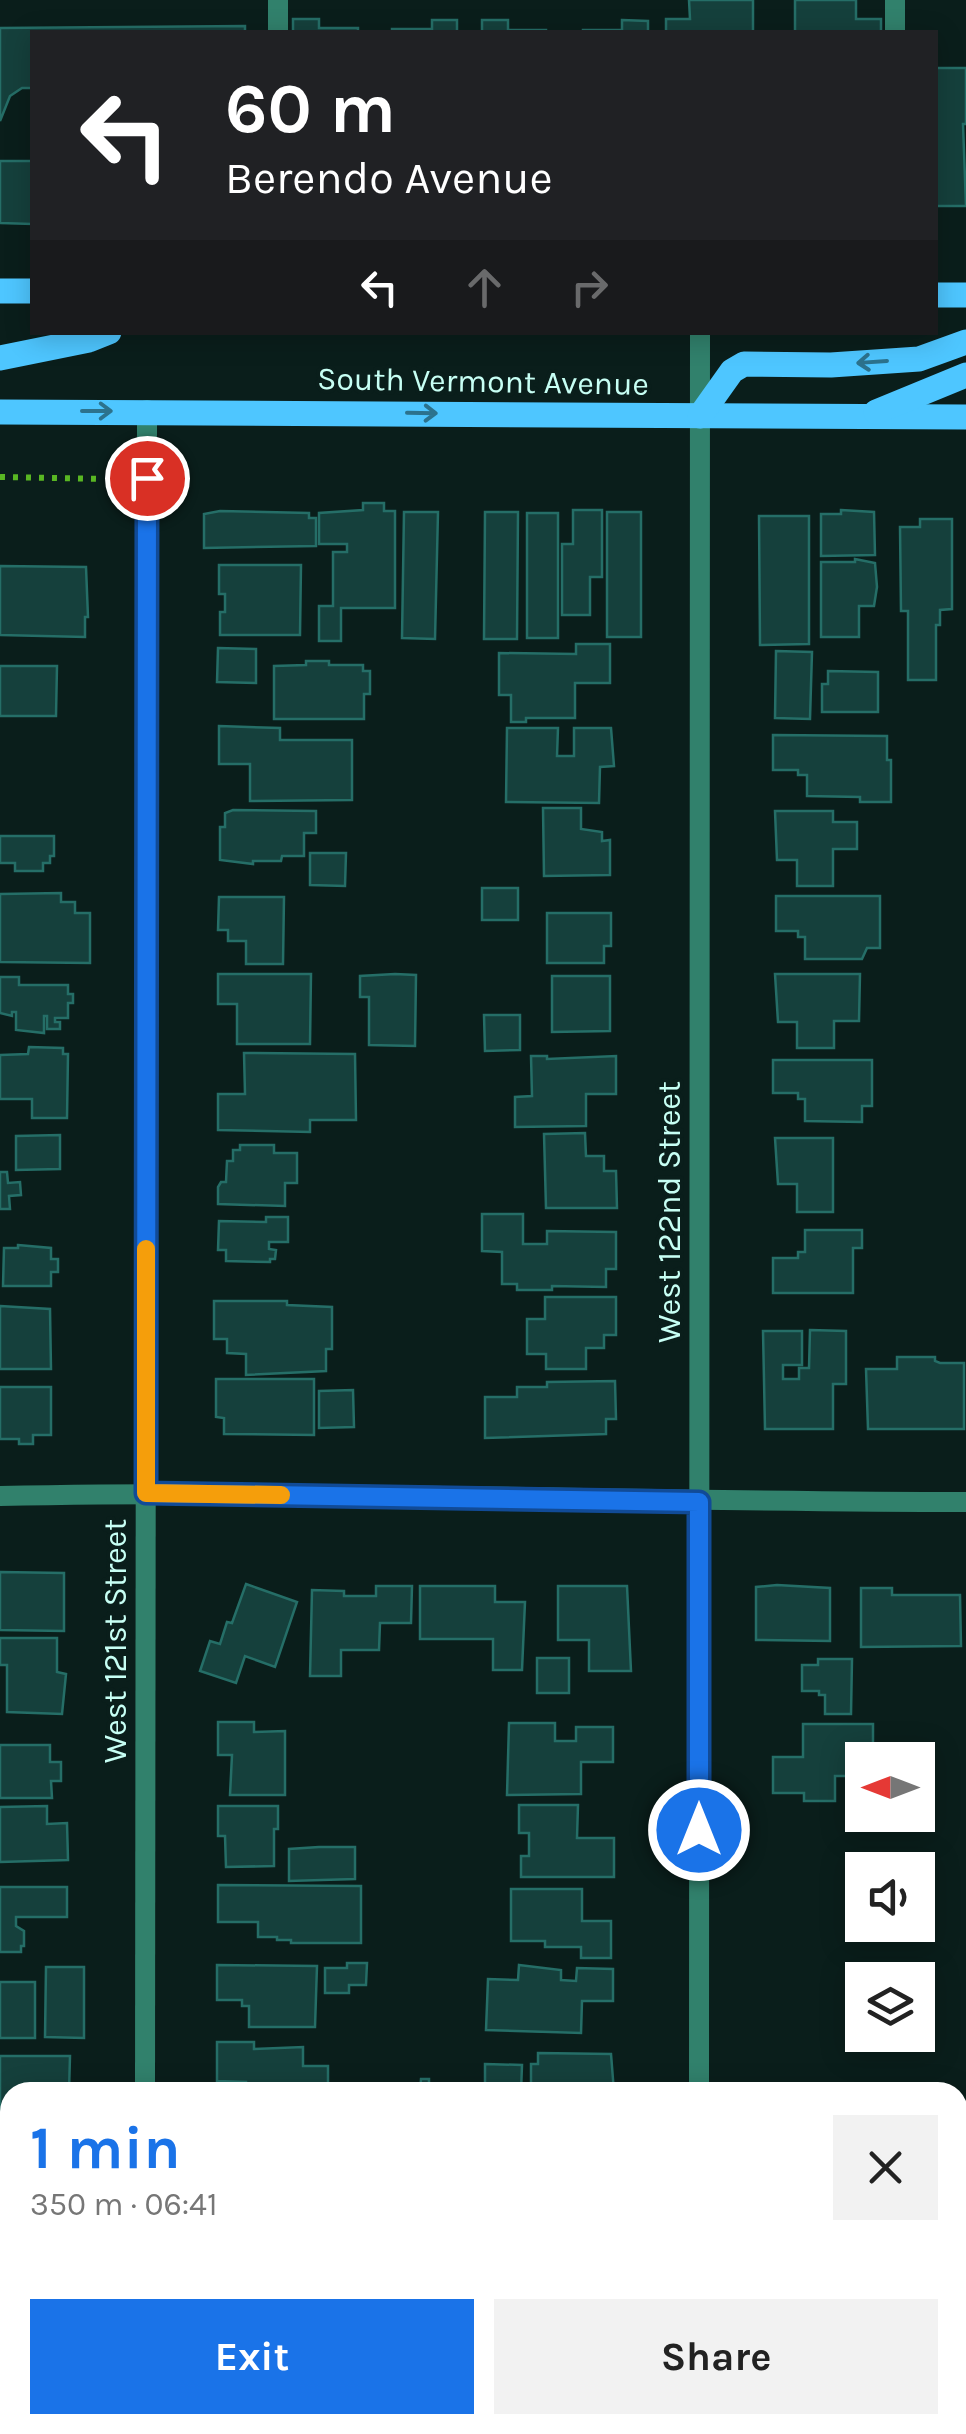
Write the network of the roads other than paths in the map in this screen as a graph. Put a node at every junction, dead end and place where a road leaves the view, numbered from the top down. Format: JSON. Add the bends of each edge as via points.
{"nodes":[{"id":1,"x":278,"y":0,"type":"edge"},
{"id":2,"x":895,"y":0,"type":"edge"},
{"id":3,"x":278,"y":30,"type":"edge"},
{"id":4,"x":895,"y":30,"type":"edge"},
{"id":5,"x":0,"y":291,"type":"edge"},
{"id":6,"x":30,"y":291,"type":"edge"},
{"id":7,"x":938,"y":295,"type":"edge"},
{"id":8,"x":966,"y":295,"type":"edge"},
{"id":9,"x":102,"y":335,"type":"edge"},
{"id":10,"x":700,"y":335,"type":"edge"},
{"id":11,"x":966,"y":342,"type":"edge"},
{"id":12,"x":0,"y":358,"type":"edge"},
{"id":13,"x":966,"y":375,"type":"edge"},
{"id":14,"x":147,"y":410,"type":"junction"},
{"id":15,"x":0,"y":412,"type":"edge"},
{"id":16,"x":700,"y":416,"type":"junction"},
{"id":17,"x":867,"y":416,"type":"junction"},
{"id":18,"x":966,"y":417,"type":"edge"},
{"id":19,"x":146,"y":1493,"type":"junction"},
{"id":20,"x":0,"y":1496,"type":"edge"},
{"id":21,"x":699,"y":1502,"type":"junction"},
{"id":22,"x":966,"y":1502,"type":"edge"},
{"id":23,"x":144,"y":2082,"type":"edge"},
{"id":24,"x":699,"y":2082,"type":"edge"}],
"edges":[{"from":1,"to":3,"type":"street"},
{"from":2,"to":4,"type":"street"},
{"from":5,"to":6,"type":"main road"},
{"from":7,"to":8,"type":"main road"},
{"from":9,"to":12,"type":"main road"},
{"from":10,"to":16,"type":"street","name":"West 122nd Street"},
{"from":11,"to":16,"type":"main road","one_way":true,"via":[[919,359],[744,364]]},
{"from":13,"to":17,"type":"main road"},
{"from":15,"to":14,"type":"main road","name":"South Vermont Avenue","one_way":true},
{"from":14,"to":16,"type":"main road","name":"South Vermont Avenue","one_way":true},
{"from":14,"to":19,"type":"street","name":"West 121st Street"},
{"from":16,"to":17,"type":"main road","name":"South Vermont Avenue"},
{"from":16,"to":21,"type":"street","name":"West 122nd Street"},
{"from":17,"to":18,"type":"main road","name":"South Vermont Avenue"},
{"from":19,"to":20,"type":"street"},
{"from":19,"to":21,"type":"street"},
{"from":19,"to":23,"type":"street","name":"West 121st Street"},
{"from":21,"to":22,"type":"street"},
{"from":21,"to":24,"type":"street","name":"West 122nd Street"}]}
